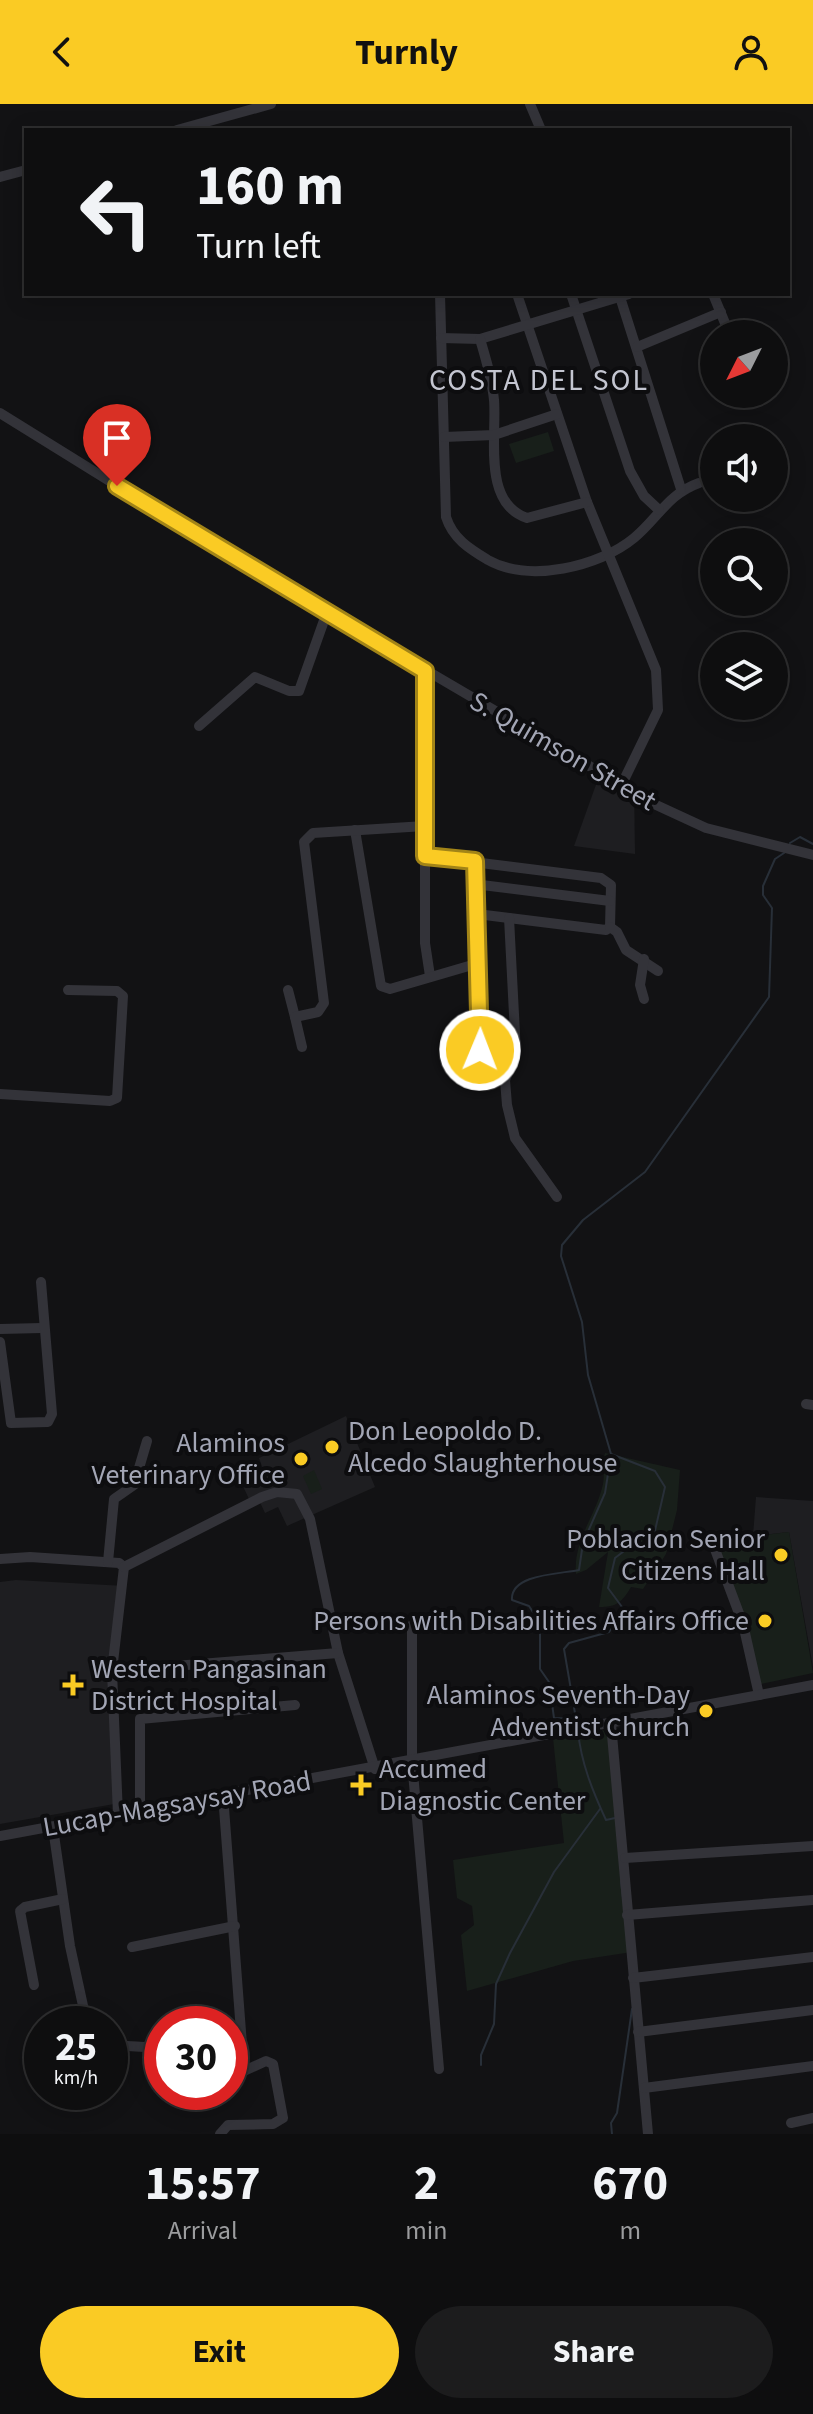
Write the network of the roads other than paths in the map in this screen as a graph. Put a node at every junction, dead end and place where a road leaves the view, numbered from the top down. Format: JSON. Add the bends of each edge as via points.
{"nodes":[{"id":1,"x":271,"y":104,"type":"edge"},
{"id":2,"x":530,"y":104,"type":"edge"},
{"id":3,"x":184,"y":128,"type":"edge"},
{"id":4,"x":540,"y":128,"type":"edge"},
{"id":5,"x":24,"y":171,"type":"edge"},
{"id":6,"x":0,"y":177,"type":"edge"},
{"id":7,"x":440,"y":296,"type":"edge"},
{"id":8,"x":518,"y":296,"type":"edge"},
{"id":9,"x":572,"y":296,"type":"edge"},
{"id":10,"x":621,"y":296,"type":"edge"},
{"id":11,"x":624,"y":296,"type":"edge"},
{"id":12,"x":714,"y":296,"type":"edge"},
{"id":13,"x":576,"y":310,"type":"junction"},
{"id":14,"x":721,"y":312,"type":"junction"},
{"id":15,"x":724,"y":320,"type":"edge"},
{"id":16,"x":528,"y":326,"type":"junction"},
{"id":17,"x":441,"y":338,"type":"junction"},
{"id":18,"x":480,"y":339,"type":"junction"},
{"id":19,"x":637,"y":347,"type":"junction"},
{"id":20,"x":0,"y":413,"type":"edge"},
{"id":21,"x":557,"y":414,"type":"junction"},
{"id":22,"x":494,"y":435,"type":"junction"},
{"id":23,"x":444,"y":437,"type":"junction"},
{"id":24,"x":699,"y":483,"type":"dead end"},
{"id":25,"x":681,"y":489,"type":"junction"},
{"id":26,"x":587,"y":502,"type":"junction"},
{"id":27,"x":659,"y":510,"type":"junction"},
{"id":28,"x":608,"y":554,"type":"junction"},
{"id":29,"x":327,"y":612,"type":"junction"},
{"id":30,"x":425,"y":671,"type":"junction"},
{"id":31,"x":199,"y":726,"type":"dead end"},
{"id":32,"x":622,"y":784,"type":"junction"},
{"id":33,"x":425,"y":826,"type":"junction"},
{"id":34,"x":355,"y":830,"type":"junction"},
{"id":35,"x":813,"y":855,"type":"edge"},
{"id":36,"x":425,"y":856,"type":"junction"},
{"id":37,"x":475,"y":861,"type":"junction"},
{"id":38,"x":474,"y":884,"type":"junction"},
{"id":39,"x":610,"y":901,"type":"junction"},
{"id":40,"x":477,"y":914,"type":"junction"},
{"id":41,"x":509,"y":918,"type":"junction"},
{"id":42,"x":610,"y":927,"type":"junction"},
{"id":43,"x":644,"y":959,"type":"junction"},
{"id":44,"x":479,"y":963,"type":"junction"},
{"id":45,"x":658,"y":971,"type":"dead end"},
{"id":46,"x":430,"y":976,"type":"junction"},
{"id":47,"x":68,"y":990,"type":"dead end"},
{"id":48,"x":288,"y":990,"type":"dead end"},
{"id":49,"x":644,"y":999,"type":"dead end"},
{"id":50,"x":295,"y":1017,"type":"junction"},
{"id":51,"x":302,"y":1047,"type":"dead end"},
{"id":52,"x":469,"y":1054,"type":"dead end"},
{"id":53,"x":0,"y":1094,"type":"edge"},
{"id":54,"x":557,"y":1197,"type":"dead end"},
{"id":55,"x":41,"y":1282,"type":"dead end"},
{"id":56,"x":42,"y":1328,"type":"junction"},
{"id":57,"x":0,"y":1329,"type":"edge"},
{"id":58,"x":0,"y":1342,"type":"edge"},
{"id":59,"x":147,"y":1441,"type":"dead end"},
{"id":60,"x":713,"y":1544,"type":"dead end"},
{"id":61,"x":0,"y":1559,"type":"edge"},
{"id":62,"x":108,"y":1562,"type":"junction"},
{"id":63,"x":124,"y":1567,"type":"junction"},
{"id":64,"x":412,"y":1625,"type":"dead end"},
{"id":65,"x":338,"y":1653,"type":"junction"},
{"id":66,"x":112,"y":1671,"type":"junction"},
{"id":67,"x":813,"y":1685,"type":"edge"},
{"id":68,"x":759,"y":1695,"type":"junction"},
{"id":69,"x":295,"y":1705,"type":"dead end"},
{"id":70,"x":611,"y":1724,"type":"junction"},
{"id":71,"x":412,"y":1761,"type":"junction"},
{"id":72,"x":375,"y":1769,"type":"junction"},
{"id":73,"x":223,"y":1795,"type":"junction"},
{"id":74,"x":140,"y":1811,"type":"junction"},
{"id":75,"x":118,"y":1815,"type":"junction"},
{"id":76,"x":53,"y":1828,"type":"junction"},
{"id":77,"x":0,"y":1836,"type":"edge"},
{"id":78,"x":813,"y":1846,"type":"edge"},
{"id":79,"x":625,"y":1858,"type":"junction"},
{"id":80,"x":63,"y":1899,"type":"junction"},
{"id":81,"x":813,"y":1900,"type":"edge"},
{"id":82,"x":627,"y":1915,"type":"junction"},
{"id":83,"x":235,"y":1926,"type":"junction"},
{"id":84,"x":132,"y":1947,"type":"dead end"},
{"id":85,"x":813,"y":1957,"type":"edge"},
{"id":86,"x":633,"y":1978,"type":"junction"},
{"id":87,"x":34,"y":1985,"type":"dead end"},
{"id":88,"x":84,"y":2006,"type":"edge"},
{"id":89,"x":240,"y":2006,"type":"edge"},
{"id":90,"x":813,"y":2010,"type":"edge"},
{"id":91,"x":638,"y":2032,"type":"junction"},
{"id":92,"x":813,"y":2066,"type":"edge"},
{"id":93,"x":248,"y":2069,"type":"edge"},
{"id":94,"x":439,"y":2069,"type":"dead end"},
{"id":95,"x":644,"y":2088,"type":"junction"},
{"id":96,"x":813,"y":2118,"type":"edge"},
{"id":97,"x":791,"y":2123,"type":"dead end"},
{"id":98,"x":220,"y":2134,"type":"edge"},
{"id":99,"x":648,"y":2134,"type":"edge"}],
"edges":[{"from":1,"to":3,"type":"street"},
{"from":2,"to":4,"type":"street"},
{"from":5,"to":6,"type":"street"},
{"from":7,"to":17,"type":"street"},
{"from":8,"to":16,"type":"street"},
{"from":9,"to":13,"type":"street"},
{"from":10,"to":13,"type":"street"},
{"from":11,"to":19,"type":"street"},
{"from":12,"to":14,"type":"street"},
{"from":13,"to":16,"type":"street"},
{"from":13,"to":27,"type":"street","via":[[630,471]]},
{"from":14,"to":15,"type":"street"},
{"from":14,"to":19,"type":"street"},
{"from":16,"to":18,"type":"street"},
{"from":16,"to":21,"type":"street"},
{"from":17,"to":18,"type":"street"},
{"from":17,"to":23,"type":"street"},
{"from":18,"to":22,"type":"street","via":[[494,400]]},
{"from":19,"to":25,"type":"street"},
{"from":20,"to":29,"type":"street","name":"S. Quimson Street"},
{"from":21,"to":22,"type":"street"},
{"from":21,"to":26,"type":"street"},
{"from":22,"to":23,"type":"street"},
{"from":22,"to":26,"type":"street","via":[[500,493],[513,511],[527,518]]},
{"from":23,"to":28,"type":"street","via":[[446,517],[453,534],[469,549],[501,567],[523,571],[581,564]]},
{"from":24,"to":25,"type":"street"},
{"from":25,"to":27,"type":"street"},
{"from":26,"to":28,"type":"street"},
{"from":27,"to":28,"type":"street","via":[[636,536]]},
{"from":28,"to":32,"type":"street","via":[[656,670],[660,692],[655,718]]},
{"from":29,"to":30,"type":"street","name":"S. Quimson Street"},
{"from":29,"to":31,"type":"street","via":[[299,691],[255,677]]},
{"from":30,"to":32,"type":"street","name":"S. Quimson Street"},
{"from":30,"to":33,"type":"street"},
{"from":32,"to":35,"type":"street","name":"S. Quimson Street","via":[[706,828]]},
{"from":33,"to":34,"type":"street"},
{"from":33,"to":36,"type":"street"},
{"from":34,"to":46,"type":"street","via":[[378,983],[390,989]]},
{"from":34,"to":50,"type":"street","via":[[313,833],[304,842],[324,1003],[318,1012]]},
{"from":36,"to":37,"type":"street"},
{"from":36,"to":46,"type":"street"},
{"from":37,"to":38,"type":"street"},
{"from":37,"to":39,"type":"street","via":[[601,878],[611,885]]},
{"from":38,"to":39,"type":"street"},
{"from":38,"to":40,"type":"street"},
{"from":39,"to":42,"type":"street"},
{"from":40,"to":41,"type":"street"},
{"from":40,"to":44,"type":"street"},
{"from":41,"to":42,"type":"street"},
{"from":41,"to":54,"type":"street","via":[[516,1053],[505,1080],[507,1105],[515,1138]]},
{"from":42,"to":43,"type":"street","via":[[626,950]]},
{"from":43,"to":45,"type":"street"},
{"from":43,"to":49,"type":"street"},
{"from":44,"to":46,"type":"street"},
{"from":44,"to":52,"type":"street","via":[[482,1042],[480,1050]]},
{"from":47,"to":53,"type":"street","via":[[117,991],[123,996],[117,1098]]},
{"from":48,"to":50,"type":"street"},
{"from":50,"to":51,"type":"street"},
{"from":55,"to":56,"type":"street"},
{"from":56,"to":57,"type":"street"},
{"from":56,"to":58,"type":"street","via":[[52,1414],[48,1422],[11,1423]]},
{"from":59,"to":62,"type":"street","via":[[134,1485],[114,1499]]},
{"from":60,"to":68,"type":"street","via":[[743,1624]]},
{"from":61,"to":62,"type":"street"},
{"from":62,"to":63,"type":"street"},
{"from":63,"to":65,"type":"street","via":[[262,1497],[289,1491],[303,1501],[310,1519]]},
{"from":63,"to":66,"type":"street"},
{"from":64,"to":71,"type":"street"},
{"from":65,"to":66,"type":"street"},
{"from":65,"to":72,"type":"street"},
{"from":66,"to":75,"type":"street"},
{"from":67,"to":68,"type":"street","name":"Lucap-Magsaysay Road"},
{"from":68,"to":70,"type":"street","name":"Lucap-Magsaysay Road"},
{"from":69,"to":74,"type":"street","via":[[140,1719]]},
{"from":70,"to":71,"type":"street","name":"Lucap-Magsaysay Road"},
{"from":70,"to":79,"type":"street"},
{"from":71,"to":72,"type":"street","name":"Lucap-Magsaysay Road"},
{"from":71,"to":94,"type":"street"},
{"from":72,"to":73,"type":"street","name":"Lucap-Magsaysay Road"},
{"from":73,"to":74,"type":"street","name":"Lucap-Magsaysay Road"},
{"from":73,"to":83,"type":"street"},
{"from":74,"to":75,"type":"street","name":"Lucap-Magsaysay Road"},
{"from":75,"to":76,"type":"street","name":"Lucap-Magsaysay Road"},
{"from":76,"to":77,"type":"street","name":"Lucap-Magsaysay Road"},
{"from":76,"to":80,"type":"street"},
{"from":78,"to":79,"type":"street"},
{"from":79,"to":82,"type":"street"},
{"from":80,"to":87,"type":"street","via":[[20,1911]]},
{"from":80,"to":88,"type":"street"},
{"from":81,"to":82,"type":"street"},
{"from":82,"to":86,"type":"street"},
{"from":83,"to":84,"type":"street"},
{"from":83,"to":89,"type":"street"},
{"from":85,"to":86,"type":"street"},
{"from":86,"to":91,"type":"street"},
{"from":90,"to":91,"type":"street"},
{"from":91,"to":95,"type":"street"},
{"from":92,"to":95,"type":"street"},
{"from":93,"to":98,"type":"street","via":[[266,2061],[273,2064],[283,2118],[273,2124],[228,2125]]},
{"from":95,"to":99,"type":"street"},
{"from":96,"to":97,"type":"street"}]}
